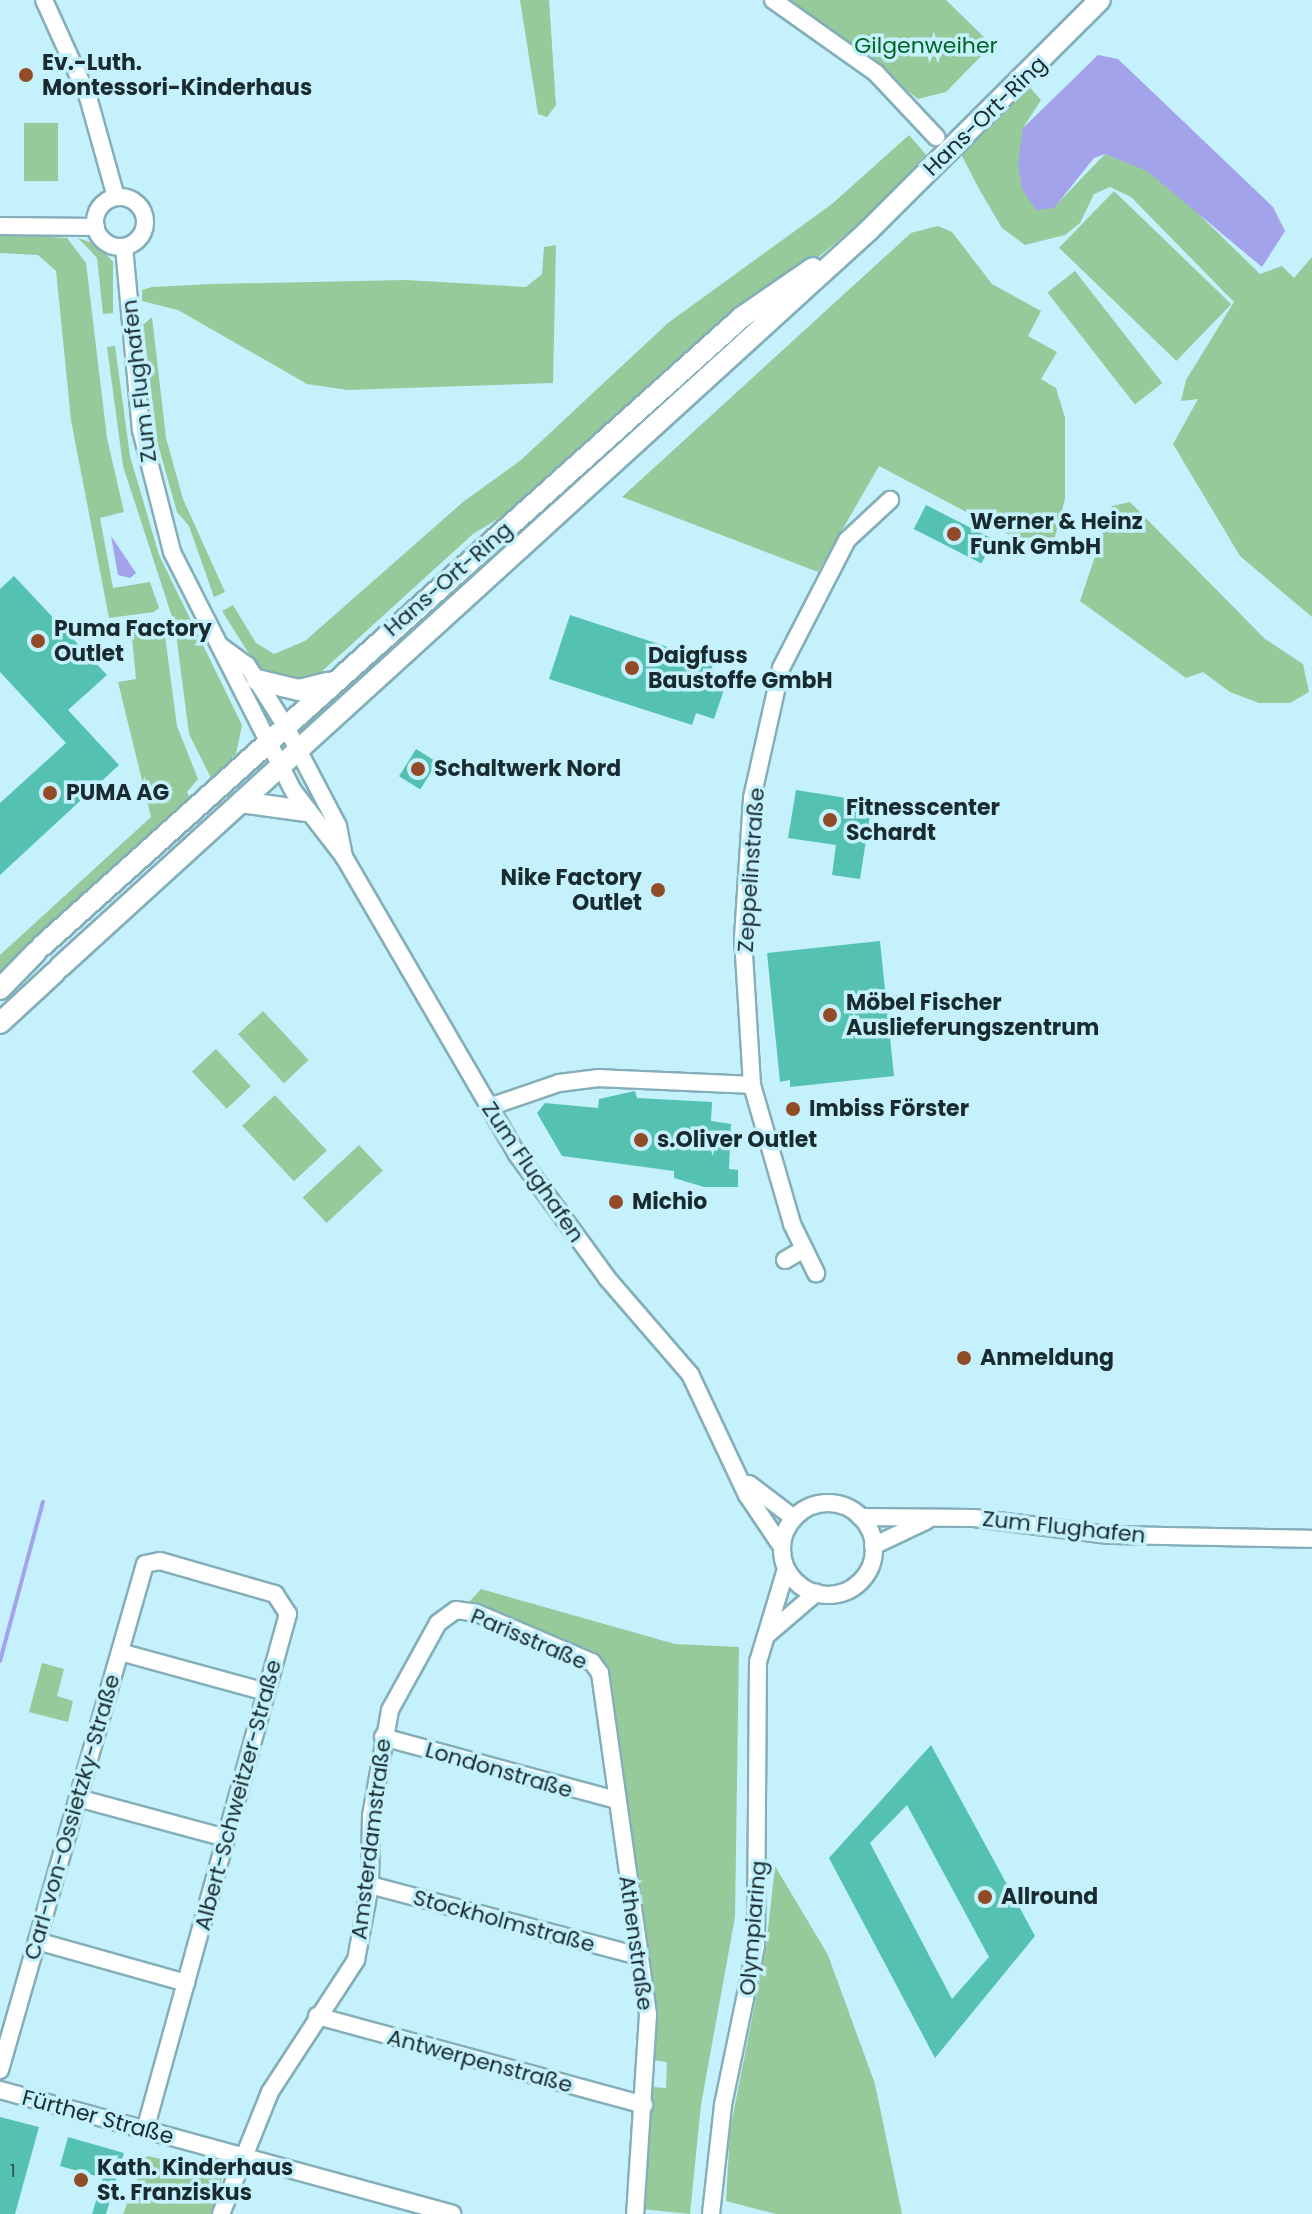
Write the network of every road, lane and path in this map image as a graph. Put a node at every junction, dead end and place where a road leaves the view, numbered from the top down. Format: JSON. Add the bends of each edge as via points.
{"nodes":[{"id":1,"x":44,"y":0,"type":"edge"},
{"id":2,"x":773,"y":0,"type":"edge"},
{"id":3,"x":1100,"y":0,"type":"edge"},
{"id":4,"x":936,"y":137,"type":"dead end"},
{"id":5,"x":116,"y":197,"type":"junction"},
{"id":6,"x":0,"y":226,"type":"edge"},
{"id":7,"x":96,"y":227,"type":"junction"},
{"id":8,"x":869,"y":230,"type":"junction"},
{"id":9,"x":124,"y":247,"type":"junction"},
{"id":10,"x":890,"y":500,"type":"dead end"},
{"id":11,"x":219,"y":645,"type":"junction"},
{"id":12,"x":257,"y":680,"type":"junction"},
{"id":13,"x":332,"y":682,"type":"junction"},
{"id":14,"x":285,"y":725,"type":"junction"},
{"id":15,"x":267,"y":742,"type":"junction"},
{"id":16,"x":297,"y":750,"type":"junction"},
{"id":17,"x":280,"y":766,"type":"junction"},
{"id":18,"x":241,"y":802,"type":"junction"},
{"id":19,"x":311,"y":820,"type":"junction"},
{"id":20,"x":344,"y":857,"type":"junction"},
{"id":21,"x":0,"y":989,"type":"edge"},
{"id":22,"x":0,"y":1023,"type":"edge"},
{"id":23,"x":752,"y":1085,"type":"junction"},
{"id":24,"x":489,"y":1107,"type":"junction"},
{"id":25,"x":804,"y":1249,"type":"junction"},
{"id":26,"x":785,"y":1260,"type":"dead end"},
{"id":27,"x":816,"y":1273,"type":"dead end"},
{"id":28,"x":740,"y":1474,"type":"junction"},
{"id":29,"x":860,"y":1517,"type":"junction"},
{"id":30,"x":794,"y":1518,"type":"junction"},
{"id":31,"x":932,"y":1518,"type":"junction"},
{"id":32,"x":1312,"y":1539,"type":"edge"},
{"id":33,"x":873,"y":1546,"type":"junction"},
{"id":34,"x":782,"y":1547,"type":"junction"},
{"id":35,"x":145,"y":1564,"type":"joint"},
{"id":36,"x":786,"y":1569,"type":"junction"},
{"id":37,"x":816,"y":1593,"type":"junction"},
{"id":38,"x":456,"y":1610,"type":"joint"},
{"id":39,"x":763,"y":1639,"type":"junction"},
{"id":40,"x":120,"y":1652,"type":"junction"},
{"id":41,"x":600,"y":1673,"type":"joint"},
{"id":42,"x":266,"y":1692,"type":"junction"},
{"id":43,"x":383,"y":1737,"type":"junction"},
{"id":44,"x":78,"y":1798,"type":"junction"},
{"id":45,"x":616,"y":1800,"type":"junction"},
{"id":46,"x":226,"y":1838,"type":"junction"},
{"id":47,"x":370,"y":1885,"type":"junction"},
{"id":48,"x":37,"y":1941,"type":"junction"},
{"id":49,"x":638,"y":1956,"type":"junction"},
{"id":50,"x":186,"y":1983,"type":"junction"},
{"id":51,"x":317,"y":2016,"type":"junction"},
{"id":52,"x":0,"y":2070,"type":"edge"},
{"id":53,"x":0,"y":2090,"type":"edge"},
{"id":54,"x":644,"y":2105,"type":"junction"},
{"id":55,"x":145,"y":2130,"type":"junction"},
{"id":56,"x":243,"y":2157,"type":"junction"},
{"id":57,"x":225,"y":2210,"type":"edge"},
{"id":58,"x":452,"y":2214,"type":"edge"},
{"id":59,"x":635,"y":2214,"type":"edge"},
{"id":60,"x":711,"y":2214,"type":"edge"}],
"edges":[{"from":1,"to":5,"type":"street","via":[[88,97]]},
{"from":2,"to":4,"type":"street","via":[[876,73]]},
{"from":3,"to":8,"type":"main road","name":"Hans-Ort-Ring"},
{"from":5,"to":7,"type":"street","via":[[98,211]]},
{"from":5,"to":9,"type":"street","via":[[138,205],[145,219],[138,240]]},
{"from":6,"to":7,"type":"street"},
{"from":7,"to":9,"type":"street","via":[[109,245]]},
{"from":8,"to":13,"type":"main road","name":"Hans-Ort-Ring","via":[[742,317]]},
{"from":8,"to":16,"type":"main road","name":"Hans-Ort-Ring"},
{"from":9,"to":11,"type":"street","name":"Zum Flughafen","via":[[141,430],[158,510],[192,598]]},
{"from":10,"to":23,"type":"street","name":"Zeppelinstraße","via":[[847,540],[781,668],[751,813],[743,938]]},
{"from":11,"to":12,"type":"street","name":"Zum Flughafen"},
{"from":11,"to":15,"type":"street","name":"Zum Flughafen"},
{"from":12,"to":13,"type":"main road","via":[[299,690]]},
{"from":12,"to":14,"type":"street","name":"Zum Flughafen"},
{"from":13,"to":14,"type":"main road","name":"Hans-Ort-Ring"},
{"from":14,"to":15,"type":"main road","name":"Hans-Ort-Ring"},
{"from":14,"to":16,"type":"street","name":"Zum Flughafen"},
{"from":15,"to":17,"type":"street","name":"Zum Flughafen"},
{"from":15,"to":21,"type":"main road","name":"Hans-Ort-Ring"},
{"from":16,"to":17,"type":"main road","name":"Hans-Ort-Ring"},
{"from":16,"to":20,"type":"street","name":"Zum Flughafen","via":[[338,826]]},
{"from":17,"to":18,"type":"main road","name":"Hans-Ort-Ring"},
{"from":17,"to":19,"type":"street","name":"Zum Flughafen"},
{"from":18,"to":19,"type":"main road"},
{"from":18,"to":22,"type":"main road","name":"Hans-Ort-Ring"},
{"from":19,"to":20,"type":"street","name":"Zum Flughafen"},
{"from":20,"to":24,"type":"street","name":"Zum Flughafen"},
{"from":23,"to":24,"type":"street","via":[[599,1078],[559,1083]]},
{"from":23,"to":25,"type":"street","name":"Zeppelinstraße"},
{"from":24,"to":28,"type":"street","name":"Zum Flughafen","via":[[582,1245],[690,1374]]},
{"from":25,"to":26,"type":"street"},
{"from":25,"to":27,"type":"street","name":"Zeppelinstraße"},
{"from":28,"to":30,"type":"street","name":"Zum Flughafen","via":[[762,1499]]},
{"from":28,"to":34,"type":"street","name":"Zum Flughafen"},
{"from":29,"to":30,"type":"street","via":[[832,1503],[810,1507]]},
{"from":29,"to":31,"type":"street","name":"Zum Flughafen"},
{"from":29,"to":33,"type":"street"},
{"from":30,"to":34,"type":"street"},
{"from":31,"to":32,"type":"street","name":"Zum Flughafen","via":[[1196,1538]]},
{"from":31,"to":33,"type":"street","name":"Zum Flughafen"},
{"from":33,"to":37,"type":"street","via":[[869,1568],[854,1586]]},
{"from":34,"to":36,"type":"street"},
{"from":35,"to":40,"type":"street","name":"Carl-von-Ossietzky-Straße"},
{"from":35,"to":42,"type":"street","name":"Albert-Schweitzer-Straße","via":[[160,1561],[283,1602],[288,1614]]},
{"from":36,"to":37,"type":"street"},
{"from":36,"to":39,"type":"street","name":"Olympiaring"},
{"from":37,"to":39,"type":"street","via":[[792,1608]]},
{"from":38,"to":41,"type":"street","name":"Parisstraße","via":[[477,1613],[592,1662]]},
{"from":38,"to":43,"type":"street","name":"Amsterdamstraße","via":[[438,1623],[400,1687]]},
{"from":39,"to":60,"type":"street","name":"Olympiaring","via":[[757,1689],[756,1945],[723,2105]]},
{"from":40,"to":42,"type":"street"},
{"from":40,"to":44,"type":"street","name":"Carl-von-Ossietzky-Straße"},
{"from":41,"to":45,"type":"street","name":"Athenstraße"},
{"from":42,"to":46,"type":"street","name":"Albert-Schweitzer-Straße"},
{"from":43,"to":45,"type":"street","name":"Londonstraße"},
{"from":43,"to":47,"type":"street","name":"Amsterdamstraße","via":[[371,1816]]},
{"from":44,"to":46,"type":"street"},
{"from":44,"to":48,"type":"street","name":"Carl-von-Ossietzky-Straße"},
{"from":45,"to":49,"type":"street","name":"Athenstraße"},
{"from":46,"to":50,"type":"street","name":"Albert-Schweitzer-Straße"},
{"from":47,"to":49,"type":"street","name":"Stockholmstraße"},
{"from":47,"to":51,"type":"street","name":"Amsterdamstraße","via":[[356,1960]]},
{"from":48,"to":50,"type":"street"},
{"from":48,"to":52,"type":"street","name":"Carl-von-Ossietzky-Straße"},
{"from":49,"to":54,"type":"street","name":"Athenstraße","via":[[648,2015]]},
{"from":50,"to":55,"type":"street","name":"Albert-Schweitzer-Straße"},
{"from":51,"to":54,"type":"street","name":"Antwerpenstraße"},
{"from":51,"to":56,"type":"street","name":"Amsterdamstraße","via":[[270,2092]]},
{"from":53,"to":55,"type":"street","name":"Fürther Straße"},
{"from":54,"to":59,"type":"street","name":"Athenstraße"},
{"from":55,"to":56,"type":"street","name":"Fürther Straße"},
{"from":56,"to":57,"type":"street","name":"Amsterdamstraße"},
{"from":56,"to":58,"type":"street","name":"Fürther Straße"}]}
